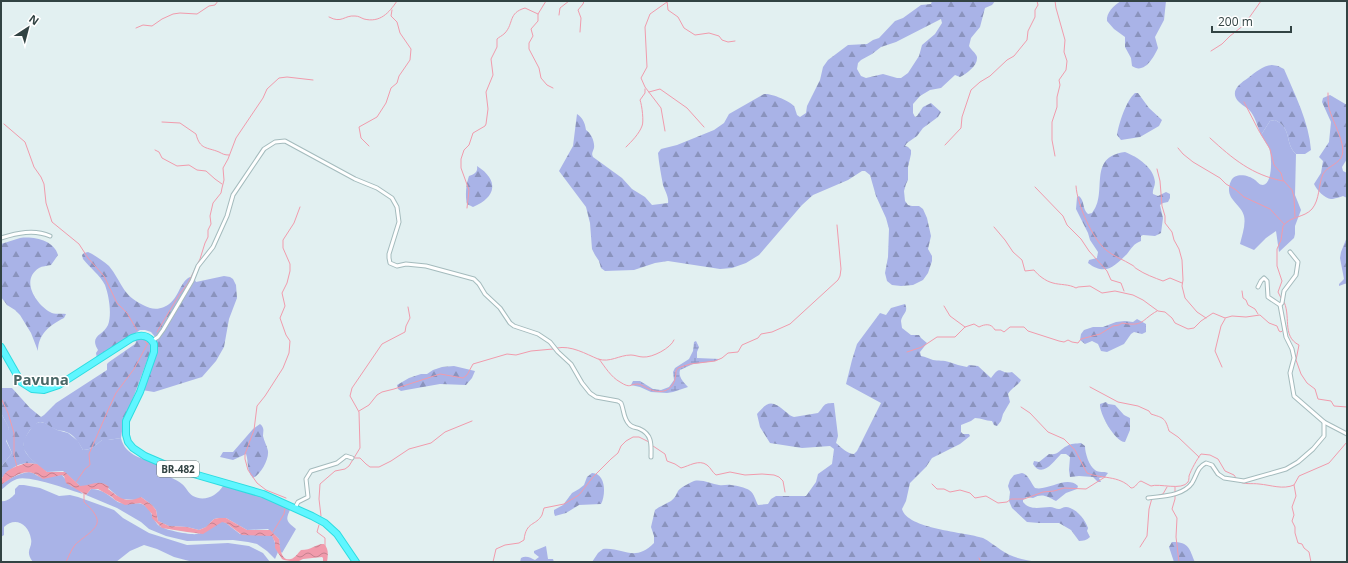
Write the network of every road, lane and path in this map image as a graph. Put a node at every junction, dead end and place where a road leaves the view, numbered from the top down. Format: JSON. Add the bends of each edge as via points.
{"nodes":[{"id":1,"x":50,"y":236,"type":"dead end"},
{"id":2,"x":1,"y":238,"type":"edge"},
{"id":3,"x":1290,"y":252,"type":"dead end"},
{"id":4,"x":1258,"y":286,"type":"dead end"},
{"id":5,"x":1280,"y":304,"type":"junction"},
{"id":6,"x":152,"y":341,"type":"junction"},
{"id":7,"x":1,"y":347,"type":"edge"},
{"id":8,"x":1324,"y":422,"type":"junction"},
{"id":9,"x":1347,"y":434,"type":"edge"},
{"id":10,"x":650,"y":457,"type":"dead end"},
{"id":11,"x":352,"y":458,"type":"dead end"},
{"id":12,"x":1148,"y":498,"type":"dead end"},
{"id":13,"x":295,"y":508,"type":"junction"},
{"id":14,"x":356,"y":562,"type":"edge"}],
"edges":[{"from":1,"to":2,"type":"street","via":[[36,232]]},
{"from":3,"to":5,"type":"street","via":[[1298,262],[1296,275],[1284,291]]},
{"from":4,"to":5,"type":"street","via":[[1264,278],[1267,281],[1268,297]]},
{"from":5,"to":8,"type":"street","via":[[1286,337],[1294,358],[1290,372],[1294,396]]},
{"from":6,"to":7,"type":"highway","via":[[144,336],[132,338],[59,385],[44,390],[32,389],[21,382]]},
{"from":6,"to":10,"type":"street","via":[[163,330],[198,266],[213,248],[233,195],[264,148],[275,142],[285,141],[392,198],[397,207],[399,222],[389,254],[390,263],[396,266],[426,266],[476,281],[510,323],[538,334],[550,342],[571,364],[592,395],[621,403],[628,424],[642,430],[651,440]]},
{"from":6,"to":13,"type":"highway","number":"BR-482","via":[[154,352],[140,392],[126,421],[126,435],[133,448],[174,468],[257,492]]},
{"from":8,"to":9,"type":"street"},
{"from":8,"to":12,"type":"street","via":[[1324,436],[1313,449],[1286,469],[1244,481],[1224,478],[1212,465],[1206,463],[1200,465],[1188,487],[1174,494]]},
{"from":11,"to":13,"type":"street","via":[[346,456],[337,463],[311,471],[306,479],[308,497],[298,502]]},
{"from":13,"to":14,"type":"highway","number":"BR-482","via":[[331,528]]}]}
